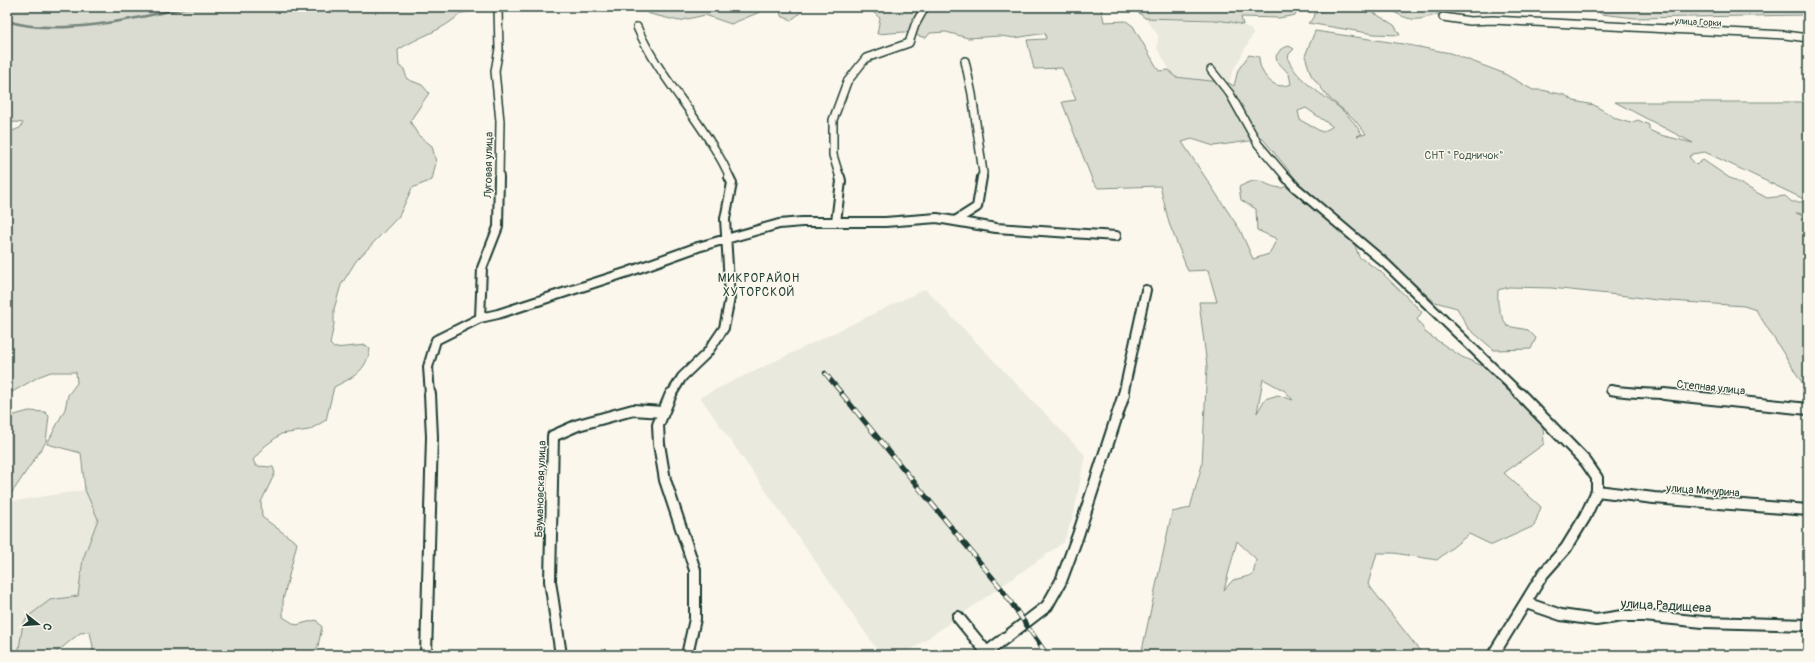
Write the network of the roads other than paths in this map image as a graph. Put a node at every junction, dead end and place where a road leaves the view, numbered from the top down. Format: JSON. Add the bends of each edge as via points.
{"nodes":[{"id":1,"x":926,"y":7,"type":"edge"},
{"id":2,"x":498,"y":9,"type":"dead end"},
{"id":3,"x":1443,"y":17,"type":"dead end"},
{"id":4,"x":637,"y":27,"type":"dead end"},
{"id":5,"x":1808,"y":38,"type":"edge"},
{"id":6,"x":965,"y":61,"type":"dead end"},
{"id":7,"x":1211,"y":70,"type":"dead end"},
{"id":8,"x":955,"y":221,"type":"junction"},
{"id":9,"x":836,"y":222,"type":"junction"},
{"id":10,"x":1116,"y":236,"type":"dead end"},
{"id":11,"x":728,"y":240,"type":"junction"},
{"id":12,"x":1146,"y":290,"type":"dead end"},
{"id":13,"x":480,"y":318,"type":"junction"},
{"id":14,"x":1611,"y":390,"type":"dead end"},
{"id":15,"x":1808,"y":409,"type":"edge"},
{"id":16,"x":663,"y":412,"type":"junction"},
{"id":17,"x":1597,"y":491,"type":"junction"},
{"id":18,"x":1808,"y":510,"type":"edge"},
{"id":19,"x":1526,"y":603,"type":"junction"},
{"id":20,"x":958,"y":617,"type":"dead end"},
{"id":21,"x":1808,"y":625,"type":"edge"},
{"id":22,"x":988,"y":654,"type":"edge"},
{"id":23,"x":426,"y":655,"type":"edge"},
{"id":24,"x":561,"y":655,"type":"edge"},
{"id":25,"x":687,"y":655,"type":"edge"},
{"id":26,"x":1493,"y":655,"type":"edge"}],
"edges":[{"from":1,"to":9,"type":"street","via":[[915,25],[909,43],[866,58],[847,82],[833,120],[833,155],[841,181]]},
{"from":2,"to":13,"type":"street","name":"Луговая улица","via":[[499,49],[495,71],[500,121],[498,227],[482,268]]},
{"from":3,"to":5,"type":"street","name":"улица Горки","via":[[1470,21],[1493,20]]},
{"from":4,"to":11,"type":"street","via":[[645,44],[679,92],[726,168],[732,183],[725,219]]},
{"from":6,"to":8,"type":"street","via":[[983,173],[977,207]]},
{"from":7,"to":17,"type":"street","via":[[1230,94],[1258,144],[1296,187],[1391,270],[1570,444],[1597,478]]},
{"from":8,"to":9,"type":"street","via":[[938,218]]},
{"from":8,"to":10,"type":"street","via":[[996,228]]},
{"from":9,"to":11,"type":"street","via":[[779,224]]},
{"from":11,"to":13,"type":"street","via":[[698,247],[628,272]]},
{"from":11,"to":16,"type":"street","via":[[730,298],[724,328],[707,353],[682,377]]},
{"from":12,"to":22,"type":"street","via":[[1122,402],[1061,581],[1047,606]]},
{"from":13,"to":23,"type":"street","via":[[436,340],[428,367],[432,437]]},
{"from":14,"to":15,"type":"street","name":"Степная улица"},
{"from":16,"to":24,"type":"street","name":"Баумановская улица","via":[[633,410],[578,425],[553,436],[550,581]]},
{"from":16,"to":25,"type":"street","via":[[658,425],[665,480],[695,570],[695,618]]},
{"from":17,"to":18,"type":"street","name":"улица Мичурина"},
{"from":17,"to":19,"type":"street","via":[[1566,548],[1543,574]]},
{"from":19,"to":21,"type":"street","name":"улица Радищева","via":[[1561,616],[1596,620],[1644,616],[1703,622]]},
{"from":19,"to":26,"type":"street"},
{"from":20,"to":22,"type":"street"}]}
